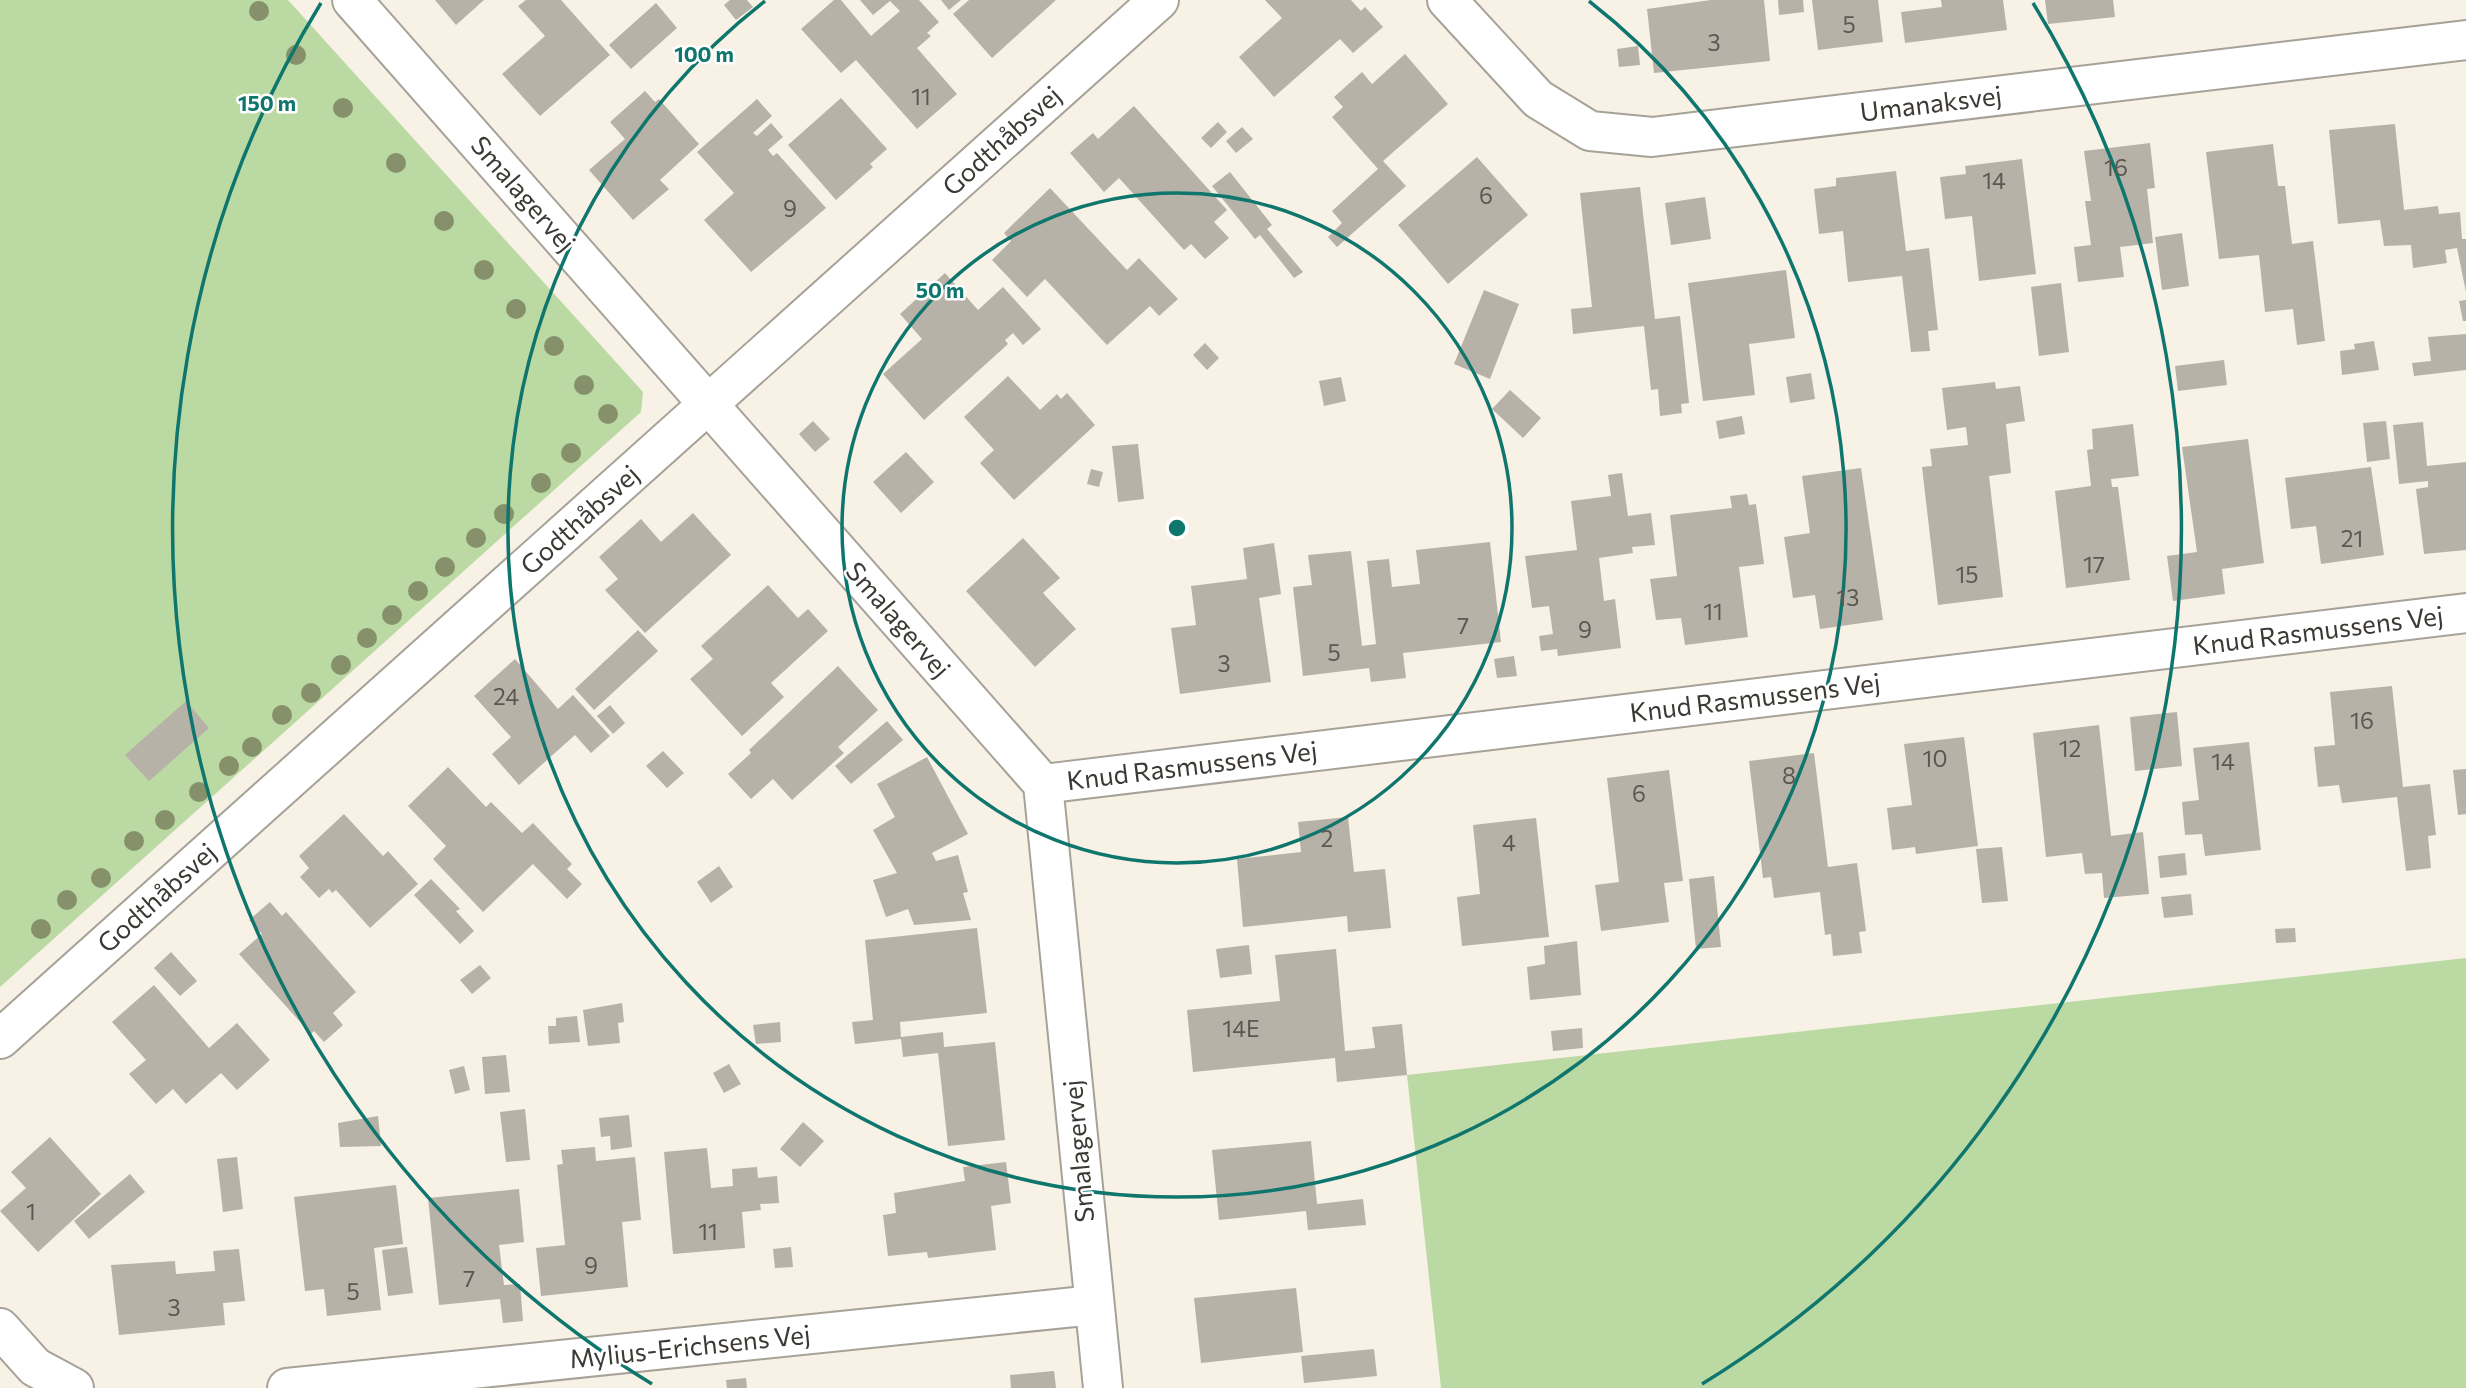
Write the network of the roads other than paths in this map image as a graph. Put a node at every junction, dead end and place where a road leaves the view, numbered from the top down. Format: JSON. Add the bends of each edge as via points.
{"nodes":[{"id":1,"x":352,"y":0,"type":"edge"},
{"id":2,"x":1159,"y":0,"type":"edge"},
{"id":3,"x":1447,"y":0,"type":"edge"},
{"id":4,"x":2466,"y":40,"type":"edge"},
{"id":5,"x":709,"y":404,"type":"junction"},
{"id":6,"x":2466,"y":613,"type":"edge"},
{"id":7,"x":1044,"y":784,"type":"junction"},
{"id":8,"x":0,"y":1039,"type":"edge"},
{"id":9,"x":1094,"y":1305,"type":"junction"},
{"id":10,"x":0,"y":1328,"type":"edge"},
{"id":11,"x":74,"y":1388,"type":"edge"},
{"id":12,"x":286,"y":1388,"type":"edge"},
{"id":13,"x":1102,"y":1388,"type":"edge"}],
"edges":[{"from":1,"to":5,"type":"street","name":"Smalagervej"},
{"from":2,"to":5,"type":"street","name":"Godthåbsvej"},
{"from":3,"to":4,"type":"street","name":"Umanaksvej","via":[[1538,99],[1590,131],[1652,137]]},
{"from":5,"to":7,"type":"street","name":"Smalagervej"},
{"from":5,"to":8,"type":"street","name":"Godthåbsvej"},
{"from":6,"to":7,"type":"street","name":"Knud Rasmussens Vej"},
{"from":7,"to":9,"type":"street","name":"Smalagervej"},
{"from":9,"to":12,"type":"street","name":"Mylius-Erichsens Vej"},
{"from":9,"to":13,"type":"street","name":"Smalagervej"},
{"from":10,"to":11,"type":"street","via":[[35,1367]]}]}
